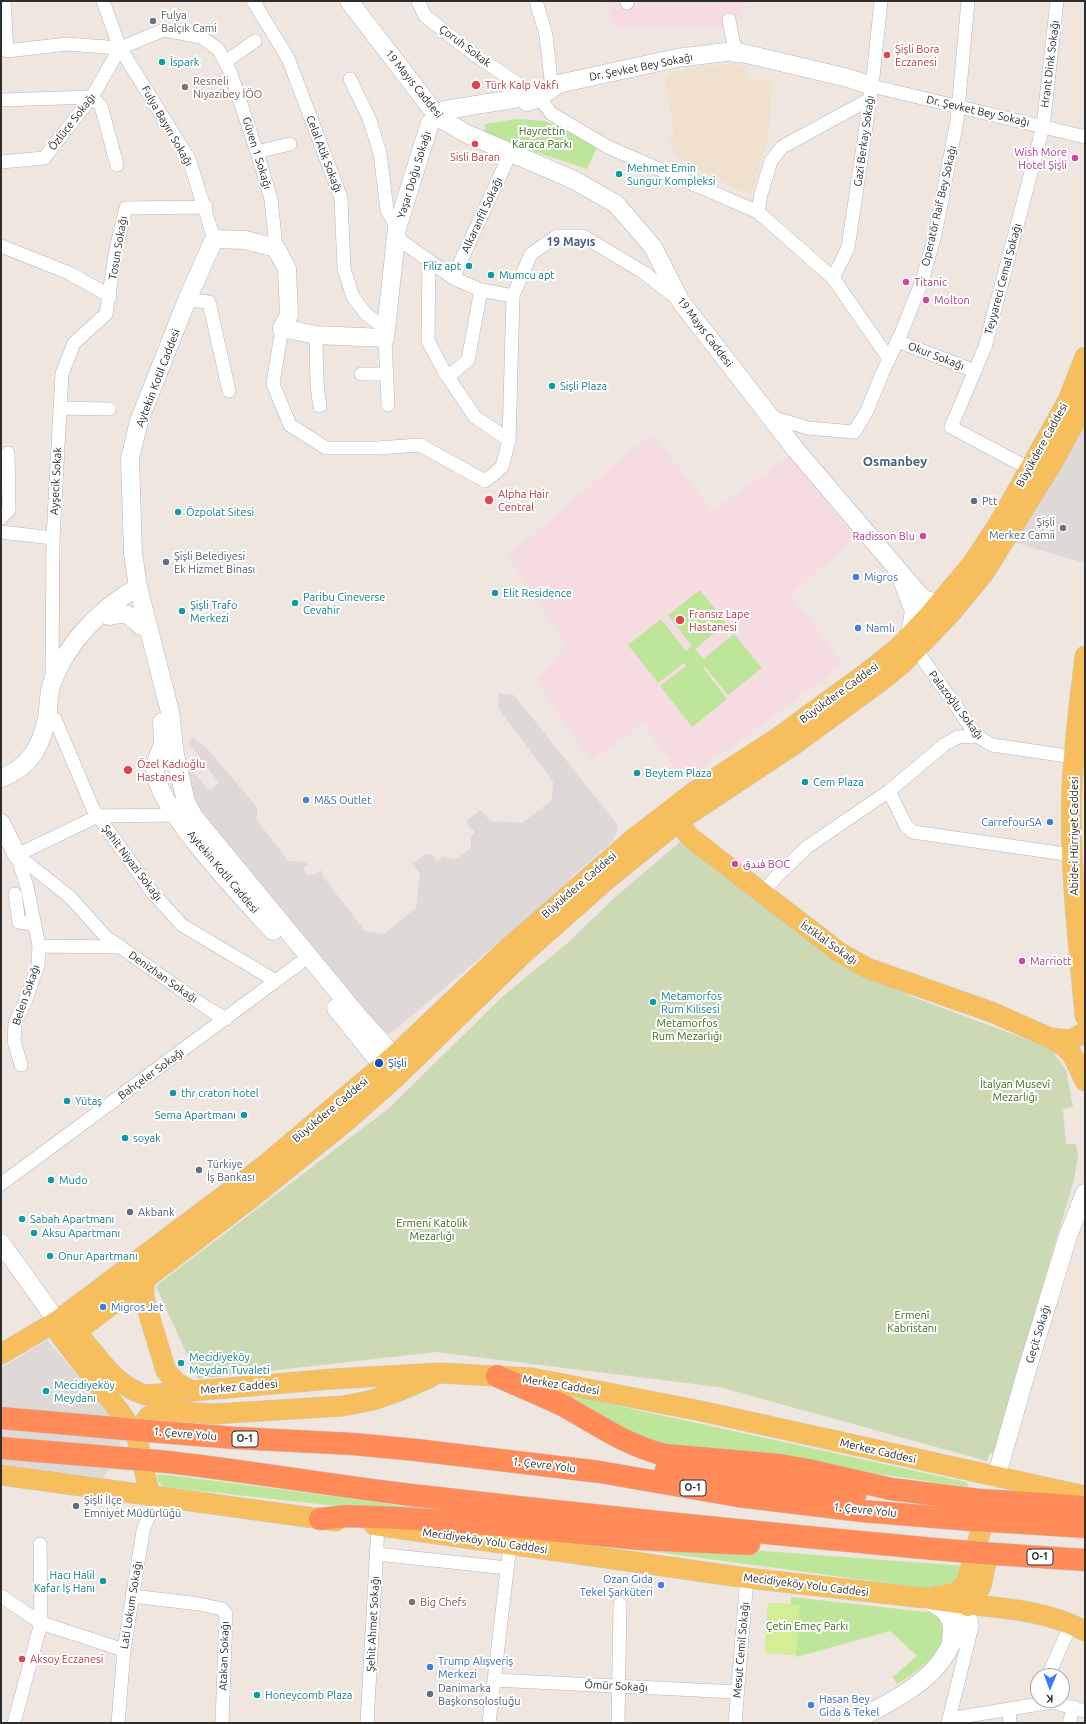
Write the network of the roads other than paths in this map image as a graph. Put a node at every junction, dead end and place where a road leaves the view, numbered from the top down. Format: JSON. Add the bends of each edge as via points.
{"nodes":[{"id":1,"x":4,"y":1,"type":"edge"},
{"id":2,"x":103,"y":1,"type":"edge"},
{"id":3,"x":253,"y":1,"type":"edge"},
{"id":4,"x":349,"y":1,"type":"edge"},
{"id":5,"x":418,"y":1,"type":"edge"},
{"id":6,"x":536,"y":1,"type":"edge"},
{"id":7,"x":881,"y":1,"type":"edge"},
{"id":8,"x":968,"y":1,"type":"edge"},
{"id":9,"x":1057,"y":1,"type":"edge"},
{"id":10,"x":729,"y":20,"type":"dead end"},
{"id":11,"x":255,"y":41,"type":"dead end"},
{"id":12,"x":120,"y":48,"type":"junction"},
{"id":13,"x":735,"y":54,"type":"junction"},
{"id":14,"x":225,"y":62,"type":"junction"},
{"id":15,"x":350,"y":79,"type":"dead end"},
{"id":16,"x":871,"y":93,"type":"junction"},
{"id":17,"x":546,"y":94,"type":"junction"},
{"id":18,"x":92,"y":97,"type":"junction"},
{"id":19,"x":2,"y":100,"type":"dead end"},
{"id":20,"x":959,"y":107,"type":"junction"},
{"id":21,"x":438,"y":117,"type":"junction"},
{"id":22,"x":1043,"y":127,"type":"junction"},
{"id":23,"x":1085,"y":137,"type":"edge"},
{"id":24,"x":290,"y":144,"type":"dead end"},
{"id":25,"x":257,"y":152,"type":"junction"},
{"id":26,"x":511,"y":152,"type":"junction"},
{"id":27,"x":1,"y":162,"type":"edge"},
{"id":28,"x":117,"y":166,"type":"dead end"},
{"id":29,"x":206,"y":208,"type":"junction"},
{"id":30,"x":758,"y":212,"type":"junction"},
{"id":31,"x":396,"y":233,"type":"junction"},
{"id":32,"x":214,"y":238,"type":"junction"},
{"id":33,"x":1,"y":246,"type":"edge"},
{"id":34,"x":276,"y":248,"type":"junction"},
{"id":35,"x":429,"y":260,"type":"junction"},
{"id":36,"x":453,"y":278,"type":"junction"},
{"id":37,"x":833,"y":278,"type":"junction"},
{"id":38,"x":480,"y":290,"type":"junction"},
{"id":39,"x":110,"y":296,"type":"junction"},
{"id":40,"x":513,"y":296,"type":"junction"},
{"id":41,"x":187,"y":300,"type":"junction"},
{"id":42,"x":681,"y":302,"type":"junction"},
{"id":43,"x":282,"y":328,"type":"junction"},
{"id":44,"x":386,"y":333,"type":"junction"},
{"id":45,"x":316,"y":335,"type":"junction"},
{"id":46,"x":898,"y":341,"type":"junction"},
{"id":47,"x":1085,"y":357,"type":"edge"},
{"id":48,"x":889,"y":359,"type":"junction"},
{"id":49,"x":975,"y":371,"type":"junction"},
{"id":50,"x":361,"y":374,"type":"dead end"},
{"id":51,"x":387,"y":374,"type":"junction"},
{"id":52,"x":448,"y":377,"type":"junction"},
{"id":53,"x":229,"y":391,"type":"dead end"},
{"id":54,"x":1085,"y":398,"type":"edge"},
{"id":55,"x":388,"y":404,"type":"dead end"},
{"id":56,"x":320,"y":406,"type":"dead end"},
{"id":57,"x":60,"y":408,"type":"junction"},
{"id":58,"x":109,"y":409,"type":"dead end"},
{"id":59,"x":771,"y":417,"type":"junction"},
{"id":60,"x":509,"y":440,"type":"junction"},
{"id":61,"x":8,"y":453,"type":"dead end"},
{"id":62,"x":1030,"y":469,"type":"junction"},
{"id":63,"x":1,"y":518,"type":"edge"},
{"id":64,"x":1,"y":532,"type":"edge"},
{"id":65,"x":53,"y":538,"type":"junction"},
{"id":66,"x":899,"y":572,"type":"junction"},
{"id":67,"x":135,"y":590,"type":"junction"},
{"id":68,"x":939,"y":604,"type":"junction"},
{"id":69,"x":107,"y":614,"type":"junction"},
{"id":70,"x":141,"y":626,"type":"junction"},
{"id":71,"x":914,"y":643,"type":"junction"},
{"id":72,"x":58,"y":653,"type":"junction"},
{"id":73,"x":1085,"y":656,"type":"edge"},
{"id":74,"x":55,"y":687,"type":"junction"},
{"id":75,"x":51,"y":718,"type":"junction"},
{"id":76,"x":977,"y":736,"type":"junction"},
{"id":77,"x":168,"y":744,"type":"junction"},
{"id":78,"x":1074,"y":757,"type":"junction"},
{"id":79,"x":179,"y":770,"type":"junction"},
{"id":80,"x":3,"y":777,"type":"edge"},
{"id":81,"x":159,"y":785,"type":"junction"},
{"id":82,"x":889,"y":791,"type":"junction"},
{"id":83,"x":694,"y":792,"type":"junction"},
{"id":84,"x":176,"y":815,"type":"junction"},
{"id":85,"x":98,"y":816,"type":"junction"},
{"id":86,"x":679,"y":821,"type":"junction"},
{"id":87,"x":1,"y":823,"type":"edge"},
{"id":88,"x":17,"y":855,"type":"junction"},
{"id":89,"x":1072,"y":855,"type":"junction"},
{"id":90,"x":763,"y":892,"type":"junction"},
{"id":91,"x":15,"y":894,"type":"dead end"},
{"id":92,"x":33,"y":924,"type":"junction"},
{"id":93,"x":1081,"y":941,"type":"edge"},
{"id":94,"x":39,"y":946,"type":"junction"},
{"id":95,"x":121,"y":947,"type":"junction"},
{"id":96,"x":300,"y":962,"type":"junction"},
{"id":97,"x":276,"y":981,"type":"junction"},
{"id":98,"x":207,"y":1008,"type":"junction"},
{"id":99,"x":1085,"y":1016,"type":"edge"},
{"id":100,"x":226,"y":1019,"type":"junction"},
{"id":101,"x":213,"y":1028,"type":"junction"},
{"id":102,"x":1085,"y":1032,"type":"edge"},
{"id":103,"x":1050,"y":1038,"type":"junction"},
{"id":104,"x":22,"y":1065,"type":"dead end"},
{"id":105,"x":394,"y":1067,"type":"junction"},
{"id":106,"x":1085,"y":1081,"type":"edge"},
{"id":107,"x":1,"y":1184,"type":"edge"},
{"id":108,"x":1083,"y":1199,"type":"edge"},
{"id":109,"x":1,"y":1243,"type":"edge"},
{"id":110,"x":144,"y":1280,"type":"junction"},
{"id":111,"x":57,"y":1321,"type":"junction"},
{"id":112,"x":76,"y":1332,"type":"junction"},
{"id":113,"x":1,"y":1354,"type":"edge"},
{"id":114,"x":440,"y":1372,"type":"junction"},
{"id":115,"x":497,"y":1376,"type":"junction"},
{"id":116,"x":192,"y":1392,"type":"junction"},
{"id":117,"x":1,"y":1418,"type":"edge"},
{"id":118,"x":137,"y":1438,"type":"junction"},
{"id":119,"x":1,"y":1448,"type":"edge"},
{"id":120,"x":566,"y":1467,"type":"junction"},
{"id":121,"x":1,"y":1476,"type":"edge"},
{"id":122,"x":996,"y":1478,"type":"junction"},
{"id":123,"x":1035,"y":1486,"type":"junction"},
{"id":124,"x":150,"y":1496,"type":"junction"},
{"id":125,"x":1085,"y":1496,"type":"edge"},
{"id":126,"x":169,"y":1499,"type":"junction"},
{"id":127,"x":979,"y":1500,"type":"junction"},
{"id":128,"x":1085,"y":1507,"type":"edge"},
{"id":129,"x":1010,"y":1512,"type":"junction"},
{"id":130,"x":320,"y":1519,"type":"junction"},
{"id":131,"x":378,"y":1526,"type":"junction"},
{"id":132,"x":1085,"y":1527,"type":"edge"},
{"id":133,"x":40,"y":1544,"type":"dead end"},
{"id":134,"x":510,"y":1544,"type":"junction"},
{"id":135,"x":934,"y":1549,"type":"junction"},
{"id":136,"x":377,"y":1554,"type":"junction"},
{"id":137,"x":1085,"y":1560,"type":"edge"},
{"id":138,"x":507,"y":1568,"type":"junction"},
{"id":139,"x":747,"y":1578,"type":"junction"},
{"id":140,"x":982,"y":1581,"type":"junction"},
{"id":141,"x":1,"y":1596,"type":"edge"},
{"id":142,"x":132,"y":1596,"type":"junction"},
{"id":143,"x":925,"y":1598,"type":"junction"},
{"id":144,"x":620,"y":1604,"type":"dead end"},
{"id":145,"x":968,"y":1606,"type":"junction"},
{"id":146,"x":1008,"y":1609,"type":"junction"},
{"id":147,"x":41,"y":1624,"type":"junction"},
{"id":148,"x":1078,"y":1627,"type":"edge"},
{"id":149,"x":950,"y":1645,"type":"junction"},
{"id":150,"x":124,"y":1650,"type":"junction"},
{"id":151,"x":1053,"y":1668,"type":"edge"},
{"id":152,"x":494,"y":1680,"type":"junction"},
{"id":153,"x":619,"y":1686,"type":"junction"},
{"id":154,"x":737,"y":1692,"type":"junction"},
{"id":155,"x":1030,"y":1705,"type":"edge"},
{"id":156,"x":1079,"y":1709,"type":"edge"},
{"id":157,"x":1009,"y":1710,"type":"junction"},
{"id":158,"x":866,"y":1719,"type":"edge"},
{"id":159,"x":949,"y":1721,"type":"edge"},
{"id":160,"x":14,"y":1723,"type":"edge"},
{"id":161,"x":118,"y":1723,"type":"edge"},
{"id":162,"x":222,"y":1723,"type":"edge"},
{"id":163,"x":367,"y":1723,"type":"edge"},
{"id":164,"x":489,"y":1723,"type":"edge"},
{"id":165,"x":618,"y":1723,"type":"edge"},
{"id":166,"x":735,"y":1723,"type":"edge"},
{"id":167,"x":848,"y":1723,"type":"edge"},
{"id":168,"x":1010,"y":1723,"type":"edge"},
{"id":169,"x":1069,"y":1723,"type":"edge"}],
"edges":[{"from":1,"to":12,"type":"street","via":[[7,51],[68,44]]},
{"from":2,"to":12,"type":"street","name":"Fulya Bayırı Sokağı"},
{"from":3,"to":44,"type":"street","name":"Celal Atik Sokağı","via":[[288,58],[341,198],[344,269],[353,297]]},
{"from":4,"to":21,"type":"main road","name":"19 Mayıs Caddesi"},
{"from":5,"to":17,"type":"street","name":"Çoruh Sokak","via":[[425,16],[475,55]]},
{"from":6,"to":17,"type":"street","via":[[546,35]]},
{"from":7,"to":16,"type":"street","name":"Gazi Berkay Sokağı"},
{"from":8,"to":20,"type":"street","name":"Operatör Raif Bey Sokağı"},
{"from":9,"to":22,"type":"street","name":"Hrant Dink Sokağı"},
{"from":10,"to":13,"type":"street"},
{"from":11,"to":14,"type":"street"},
{"from":12,"to":14,"type":"street","name":"Güven 1 Sokağı","via":[[164,30],[201,37],[218,49]]},
{"from":12,"to":18,"type":"street","name":"Özlüce Sokağı"},
{"from":12,"to":29,"type":"street","name":"Fulya Bayırı Sokağı","via":[[190,160]]},
{"from":13,"to":16,"type":"main road","name":"Dr. Şevket Bey Sokağı","via":[[848,78]]},
{"from":13,"to":17,"type":"main road","name":"Dr. Şevket Bey Sokağı","via":[[677,58],[558,84]]},
{"from":14,"to":25,"type":"street","name":"Güven 1 Sokağı"},
{"from":15,"to":31,"type":"street","via":[[369,118],[380,153],[387,210]]},
{"from":16,"to":20,"type":"street","name":"Dr. Şevket Bey Sokağı"},
{"from":16,"to":30,"type":"street","via":[[782,147],[770,161]]},
{"from":16,"to":37,"type":"street","name":"Gazi Berkay Sokağı","via":[[848,248]]},
{"from":17,"to":21,"type":"main road","name":"Dr. Şevket Bey Sokağı","via":[[518,104],[450,120]]},
{"from":17,"to":30,"type":"street","name":"Çoruh Sokak","via":[[552,114],[608,147]]},
{"from":18,"to":19,"type":"street"},
{"from":18,"to":27,"type":"street","name":"Özlüce Sokağı","via":[[44,158]]},
{"from":18,"to":28,"type":"street","via":[[101,106]]},
{"from":20,"to":22,"type":"street","name":"Dr. Şevket Bey Sokağı"},
{"from":20,"to":46,"type":"street","name":"Operatör Raif Bey Sokağı","via":[[935,235],[922,281]]},
{"from":21,"to":26,"type":"main road","name":"19 Mayıs Caddesi","via":[[467,134]]},
{"from":21,"to":31,"type":"main road","name":"Yaşar Doğu Sokağı","via":[[430,123]]},
{"from":22,"to":23,"type":"street","name":"Dr. Şevket Bey Sokağı"},
{"from":22,"to":49,"type":"street","name":"Teyyareci Cemal Sokağı","via":[[985,347]]},
{"from":24,"to":25,"type":"street"},
{"from":25,"to":34,"type":"street","name":"Güven 1 Sokağı","via":[[271,199]]},
{"from":26,"to":36,"type":"street","name":"Alkaranfil Sokağı"},
{"from":26,"to":42,"type":"main road","name":"19 Mayıs Caddesi","via":[[574,180],[616,204],[653,246]]},
{"from":29,"to":32,"type":"street","name":"Fulya Bayırı Sokağı"},
{"from":29,"to":39,"type":"street","name":"Tosun Sokağı","via":[[126,208],[116,249]]},
{"from":30,"to":37,"type":"street","name":"Çoruh Sokak"},
{"from":31,"to":35,"type":"street"},
{"from":31,"to":44,"type":"main road","name":"Yaşar Doğu Sokağı"},
{"from":32,"to":34,"type":"main road","via":[[245,240]]},
{"from":32,"to":41,"type":"main road"},
{"from":33,"to":39,"type":"street","via":[[69,273]]},
{"from":34,"to":43,"type":"main road","name":"Güven 1 Sokağı","via":[[287,269],[289,315]]},
{"from":35,"to":36,"type":"street"},
{"from":35,"to":52,"type":"street","via":[[428,341]]},
{"from":36,"to":38,"type":"street"},
{"from":37,"to":48,"type":"street","name":"Çoruh Sokak"},
{"from":38,"to":40,"type":"street"},
{"from":38,"to":52,"type":"street","via":[[468,360]]},
{"from":39,"to":57,"type":"street","name":"Ayşecik Sokak","via":[[106,314],[74,344],[62,374]]},
{"from":40,"to":42,"type":"street","via":[[531,254],[557,236],[583,236],[643,272]]},
{"from":40,"to":60,"type":"street"},
{"from":41,"to":53,"type":"street","via":[[209,302]]},
{"from":41,"to":67,"type":"main road","name":"Aytekin Kotil Caddesi","via":[[139,422],[130,459]]},
{"from":42,"to":59,"type":"main road","name":"19 Mayıs Caddesi"},
{"from":43,"to":45,"type":"main road"},
{"from":43,"to":60,"type":"street","via":[[273,384],[290,425],[326,448],[420,445],[485,481],[502,466]]},
{"from":44,"to":45,"type":"main road"},
{"from":44,"to":51,"type":"street"},
{"from":45,"to":56,"type":"street","via":[[317,390]]},
{"from":46,"to":48,"type":"street","name":"Operatör Raif Bey Sokağı"},
{"from":46,"to":49,"type":"street","name":"Okur Sokağı"},
{"from":47,"to":62,"type":"main road","name":"Büyükdere Caddesi","via":[[1068,400]]},
{"from":48,"to":59,"type":"street","name":"Operatör Raif Bey Sokağı","via":[[868,411],[854,432],[808,428]]},
{"from":49,"to":62,"type":"street","name":"Teyyareci Cemal Sokağı","via":[[950,427]]},
{"from":50,"to":51,"type":"street"},
{"from":51,"to":55,"type":"street"},
{"from":52,"to":60,"type":"street","via":[[475,417]]},
{"from":54,"to":71,"type":"main road","name":"Büyükdere Caddesi","via":[[1053,462],[984,573],[951,613]]},
{"from":57,"to":58,"type":"street"},
{"from":57,"to":65,"type":"street","name":"Ayşecik Sokak"},
{"from":59,"to":66,"type":"main road","name":"19 Mayıs Caddesi"},
{"from":61,"to":63,"type":"street","via":[[9,510]]},
{"from":62,"to":68,"type":"main road","name":"Büyükdere Caddesi","via":[[972,564]]},
{"from":64,"to":65,"type":"street"},
{"from":65,"to":72,"type":"street","name":"Ayşecik Sokak"},
{"from":66,"to":68,"type":"main road","name":"19 Mayıs Caddesi","via":[[924,599]]},
{"from":66,"to":71,"type":"main road","name":"19 Mayıs Caddesi","via":[[914,612]]},
{"from":67,"to":69,"type":"main road"},
{"from":67,"to":70,"type":"main road","name":"Aytekin Kotil Caddesi"},
{"from":67,"to":77,"type":"main road","name":"Aytekin Kotil Caddesi","via":[[170,712]]},
{"from":68,"to":71,"type":"main road","name":"Büyükdere Caddesi"},
{"from":69,"to":70,"type":"main road","via":[[124,613]]},
{"from":69,"to":72,"type":"main road"},
{"from":69,"to":74,"type":"main road","via":[[75,653]]},
{"from":70,"to":77,"type":"main road","name":"Aytekin Kotil Caddesi"},
{"from":71,"to":76,"type":"street","name":"Palazoğlu Sokağı"},
{"from":71,"to":83,"type":"main road","name":"Büyükdere Caddesi","via":[[874,668],[776,739]]},
{"from":71,"to":86,"type":"main road","name":"Büyükdere Caddesi","via":[[881,681],[795,744]]},
{"from":72,"to":74,"type":"main road"},
{"from":73,"to":78,"type":"main road","name":"Abide-i Hürriyet Caddesi"},
{"from":74,"to":75,"type":"main road"},
{"from":75,"to":80,"type":"main road","via":[[30,761]]},
{"from":75,"to":85,"type":"street","name":"Şehit Niyazi Sokağı"},
{"from":76,"to":78,"type":"street","name":"Palazoğlu Sokağı","via":[[992,745]]},
{"from":76,"to":82,"type":"street","via":[[958,737],[945,744]]},
{"from":77,"to":79,"type":"main road","name":"Aytekin Kotil Caddesi"},
{"from":77,"to":81,"type":"main road","name":"Aytekin Kotil Caddesi","via":[[155,769]]},
{"from":78,"to":89,"type":"main road","name":"Abide-i Hürriyet Caddesi"},
{"from":79,"to":81,"type":"main road","via":[[164,773]]},
{"from":79,"to":105,"type":"main road","name":"Aytekin Kotil Caddesi","via":[[186,802],[194,816],[358,1016]]},
{"from":81,"to":84,"type":"main road","name":"Aytekin Kotil Caddesi"},
{"from":82,"to":89,"type":"street","via":[[906,826],[913,832]]},
{"from":82,"to":90,"type":"street","via":[[807,847]]},
{"from":83,"to":86,"type":"main road","via":[[679,811]]},
{"from":83,"to":105,"type":"main road","name":"Büyükdere Caddesi","via":[[600,866],[507,949]]},
{"from":84,"to":85,"type":"street"},
{"from":84,"to":96,"type":"main road","name":"Aytekin Kotil Caddesi","via":[[202,850]]},
{"from":85,"to":88,"type":"street"},
{"from":85,"to":97,"type":"street","name":"Şehit Niyazi Sokağı","via":[[152,892],[182,925]]},
{"from":86,"to":90,"type":"main road","name":"İstiklal Sokağı","via":[[691,838]]},
{"from":86,"to":105,"type":"main road","name":"Büyükdere Caddesi","via":[[610,877]]},
{"from":87,"to":88,"type":"main road"},
{"from":88,"to":92,"type":"street","name":"Belen Sokağı","via":[[27,888]]},
{"from":88,"to":95,"type":"street","name":"Denizhan Sokağı","via":[[70,897],[106,937]]},
{"from":89,"to":93,"type":"main road","name":"Abide-i Hürriyet Caddesi"},
{"from":90,"to":103,"type":"main road","name":"İstiklal Sokağı","via":[[839,952],[867,968],[994,1013]]},
{"from":91,"to":92,"type":"street","via":[[19,922]]},
{"from":92,"to":94,"type":"street","name":"Belen Sokağı"},
{"from":93,"to":99,"type":"main road","name":"Abide-i Hürriyet Caddesi"},
{"from":94,"to":95,"type":"street","name":"Denizhan Sokağı"},
{"from":94,"to":104,"type":"street","name":"Belen Sokağı","via":[[38,965],[15,1023],[14,1041]]},
{"from":95,"to":98,"type":"street","name":"Denizhan Sokağı"},
{"from":96,"to":97,"type":"street","name":"Bahçeler Sokağı"},
{"from":96,"to":105,"type":"main road","name":"Aytekin Kotil Caddesi"},
{"from":97,"to":100,"type":"street","name":"Bahçeler Sokağı"},
{"from":98,"to":100,"type":"street"},
{"from":98,"to":101,"type":"street","name":"Denizhan Sokağı"},
{"from":100,"to":101,"type":"street","name":"Bahçeler Sokağı"},
{"from":101,"to":107,"type":"street","name":"Bahçeler Sokağı"},
{"from":102,"to":103,"type":"main road","via":[[1071,1040]]},
{"from":103,"to":106,"type":"main road","via":[[1073,1056]]},
{"from":105,"to":110,"type":"main road","name":"Büyükdere Caddesi","via":[[302,1159]]},
{"from":105,"to":111,"type":"main road","name":"Büyükdere Caddesi"},
{"from":108,"to":122,"type":"main road","name":"Geçit Sokağı","via":[[1028,1365]]},
{"from":109,"to":111,"type":"main road"},
{"from":110,"to":112,"type":"main road","name":"Büyükdere Caddesi"},
{"from":110,"to":116,"type":"main road","via":[[144,1298],[166,1372],[177,1383]]},
{"from":111,"to":112,"type":"main road","name":"Merkez Caddesi"},
{"from":111,"to":113,"type":"main road","name":"Büyükdere Caddesi"},
{"from":111,"to":118,"type":"main road","via":[[60,1335]]},
{"from":112,"to":116,"type":"main road","name":"Merkez Caddesi","via":[[116,1379],[134,1392],[146,1395]]},
{"from":114,"to":115,"type":"main road","name":"Merkez Caddesi"},
{"from":114,"to":116,"type":"main road","name":"Merkez Caddesi"},
{"from":114,"to":118,"type":"main road","via":[[373,1400],[343,1406],[213,1414],[163,1411],[149,1416],[139,1429]]},
{"from":115,"to":122,"type":"main road","name":"Merkez Caddesi","via":[[569,1384]]},
{"from":115,"to":127,"type":"highway","via":[[538,1393],[617,1437],[665,1455],[787,1466],[891,1489]]},
{"from":117,"to":120,"type":"highway","name":"1. Çevre Yolu","number":"O-1","bridge":true,"via":[[416,1450]]},
{"from":118,"to":124,"type":"main road"},
{"from":119,"to":135,"type":"highway","number":"O-1","bridge":true,"via":[[242,1470],[412,1495]]},
{"from":120,"to":127,"type":"highway","via":[[626,1467],[698,1473],[928,1501]]},
{"from":120,"to":129,"type":"highway","name":"1. Çevre Yolu","number":"O-1","bridge":true,"via":[[745,1497],[862,1511],[971,1520]]},
{"from":121,"to":124,"type":"main road","name":"Mecidiyeköy Yolu Caddesi"},
{"from":122,"to":123,"type":"main road","name":"Merkez Caddesi"},
{"from":122,"to":143,"type":"main road","via":[[966,1584],[954,1594]]},
{"from":123,"to":125,"type":"main road","name":"Merkez Caddesi"},
{"from":123,"to":140,"type":"main road","via":[[1011,1490],[999,1503]]},
{"from":124,"to":126,"type":"main road","name":"Mecidiyeköy Yolu Caddesi"},
{"from":126,"to":130,"type":"main road","name":"Mecidiyeköy Yolu Caddesi"},
{"from":126,"to":142,"type":"street","name":"Lati Lokum Sokağı","via":[[148,1516]]},
{"from":127,"to":129,"type":"highway","bridge":true},
{"from":128,"to":129,"type":"highway"},
{"from":129,"to":132,"type":"highway","name":"1. Çevre Yolu","number":"O-1"},
{"from":130,"to":131,"type":"main road","name":"Mecidiyeköy Yolu Caddesi"},
{"from":130,"to":135,"type":"highway","via":[[347,1516],[400,1518],[640,1539],[853,1551]]},
{"from":131,"to":134,"type":"main road","name":"Mecidiyeköy Yolu Caddesi"},
{"from":131,"to":136,"type":"street","name":"Şehit Ahmet Sokağı"},
{"from":133,"to":147,"type":"street"},
{"from":134,"to":138,"type":"street"},
{"from":134,"to":139,"type":"main road","name":"Mecidiyeköy Yolu Caddesi"},
{"from":135,"to":137,"type":"highway","number":"O-1","bridge":true},
{"from":136,"to":138,"type":"street"},
{"from":136,"to":163,"type":"street","name":"Şehit Ahmet Sokağı"},
{"from":138,"to":152,"type":"street"},
{"from":139,"to":143,"type":"main road","name":"Mecidiyeköy Yolu Caddesi"},
{"from":139,"to":154,"type":"street","name":"Mesut Cemil Sokağı"},
{"from":140,"to":145,"type":"main road"},
{"from":140,"to":146,"type":"main road","via":[[988,1595]]},
{"from":141,"to":147,"type":"street"},
{"from":142,"to":150,"type":"street","name":"Lati Lokum Sokağı"},
{"from":142,"to":162,"type":"street","name":"Atakan Sokağı","via":[[199,1604],[222,1609],[226,1614]]},
{"from":143,"to":145,"type":"main road","name":"Mecidiyeköy Yolu Caddesi"},
{"from":143,"to":149,"type":"main road","via":[[940,1606],[950,1617]]},
{"from":144,"to":153,"type":"street"},
{"from":145,"to":146,"type":"main road","name":"Mecidiyeköy Yolu Caddesi"},
{"from":145,"to":149,"type":"main road"},
{"from":145,"to":159,"type":"street","via":[[972,1626]]},
{"from":146,"to":148,"type":"main road","name":"Mecidiyeköy Yolu Caddesi","via":[[1042,1615]]},
{"from":147,"to":150,"type":"street"},
{"from":147,"to":160,"type":"street"},
{"from":148,"to":151,"type":"street"},
{"from":149,"to":158,"type":"main road","via":[[938,1665],[917,1684]]},
{"from":150,"to":161,"type":"street","name":"Lati Lokum Sokağı"},
{"from":152,"to":153,"type":"street","name":"Ömür Sokağı"},
{"from":152,"to":164,"type":"street"},
{"from":153,"to":154,"type":"street","name":"Ömür Sokağı"},
{"from":153,"to":165,"type":"street"},
{"from":154,"to":166,"type":"street","name":"Mesut Cemil Sokağı"},
{"from":155,"to":157,"type":"street"},
{"from":156,"to":169,"type":"street"},
{"from":157,"to":159,"type":"street"},
{"from":157,"to":168,"type":"street"},
{"from":158,"to":167,"type":"main road"}]}
